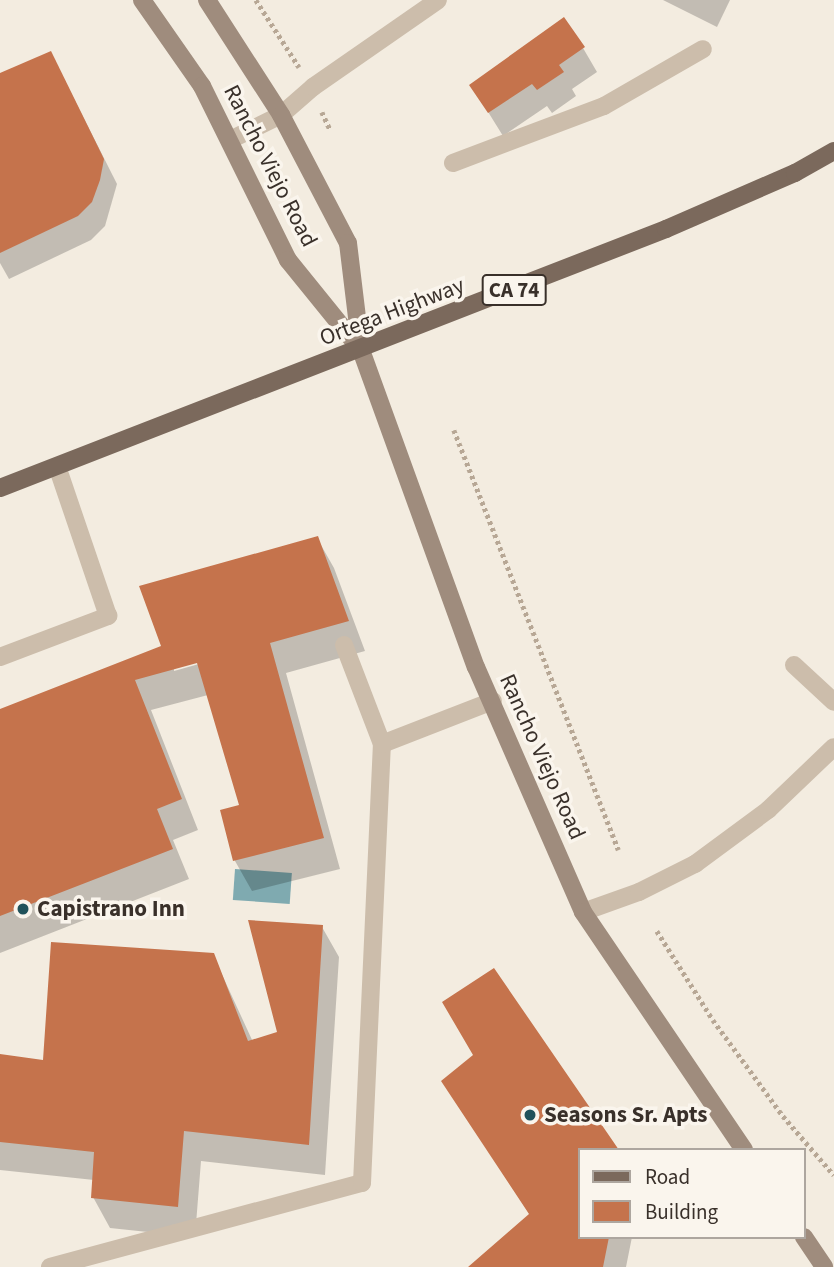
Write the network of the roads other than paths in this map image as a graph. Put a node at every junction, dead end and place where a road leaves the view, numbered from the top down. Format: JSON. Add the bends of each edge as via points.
{"nodes":[{"id":1,"x":142,"y":0,"type":"edge"},
{"id":2,"x":207,"y":0,"type":"edge"},
{"id":3,"x":438,"y":0,"type":"edge"},
{"id":4,"x":703,"y":49,"type":"dead end"},
{"id":5,"x":281,"y":115,"type":"junction"},
{"id":6,"x":230,"y":140,"type":"junction"},
{"id":7,"x":834,"y":151,"type":"edge"},
{"id":8,"x":453,"y":163,"type":"dead end"},
{"id":9,"x":361,"y":350,"type":"junction"},
{"id":10,"x":57,"y":466,"type":"junction"},
{"id":11,"x":0,"y":488,"type":"edge"},
{"id":12,"x":344,"y":645,"type":"dead end"},
{"id":13,"x":0,"y":657,"type":"edge"},
{"id":14,"x":794,"y":665,"type":"dead end"},
{"id":15,"x":493,"y":701,"type":"junction"},
{"id":16,"x":834,"y":702,"type":"edge"},
{"id":17,"x":382,"y":744,"type":"junction"},
{"id":18,"x":834,"y":747,"type":"edge"},
{"id":19,"x":583,"y":912,"type":"junction"},
{"id":20,"x":743,"y":1148,"type":"edge"},
{"id":21,"x":805,"y":1239,"type":"edge"},
{"id":22,"x":834,"y":1259,"type":"edge"},
{"id":23,"x":50,"y":1267,"type":"edge"},
{"id":24,"x":824,"y":1267,"type":"edge"}],
"edges":[{"from":1,"to":6,"type":"main road","name":"Rancho Viejo Road","via":[[202,86]]},
{"from":2,"to":5,"type":"main road","name":"Rancho Viejo Road"},
{"from":3,"to":5,"type":"street","via":[[313,87]]},
{"from":4,"to":8,"type":"street","via":[[604,106]]},
{"from":5,"to":6,"type":"street"},
{"from":5,"to":9,"type":"main road","name":"Rancho Viejo Road","via":[[348,243]]},
{"from":6,"to":9,"type":"main road","name":"Rancho Viejo Road","via":[[288,260]]},
{"from":7,"to":9,"type":"main road","name":"Ortega Highway","number":"CA 74","via":[[795,173],[666,229]]},
{"from":9,"to":10,"type":"main road","name":"Ortega Highway","number":"CA 74"},
{"from":9,"to":15,"type":"main road","name":"Rancho Viejo Road","via":[[476,667]]},
{"from":10,"to":11,"type":"main road","name":"Ortega Highway","number":"CA 74"},
{"from":10,"to":13,"type":"street","via":[[108,616]]},
{"from":12,"to":17,"type":"street"},
{"from":14,"to":16,"type":"street"},
{"from":15,"to":17,"type":"street"},
{"from":15,"to":19,"type":"main road","name":"Rancho Viejo Road"},
{"from":17,"to":23,"type":"street","via":[[362,1183]]},
{"from":18,"to":19,"type":"street","via":[[768,810],[695,864],[639,892]]},
{"from":19,"to":20,"type":"main road","name":"Rancho Viejo Road"},
{"from":21,"to":24,"type":"main road"},
{"from":22,"to":24,"type":"street"}]}
